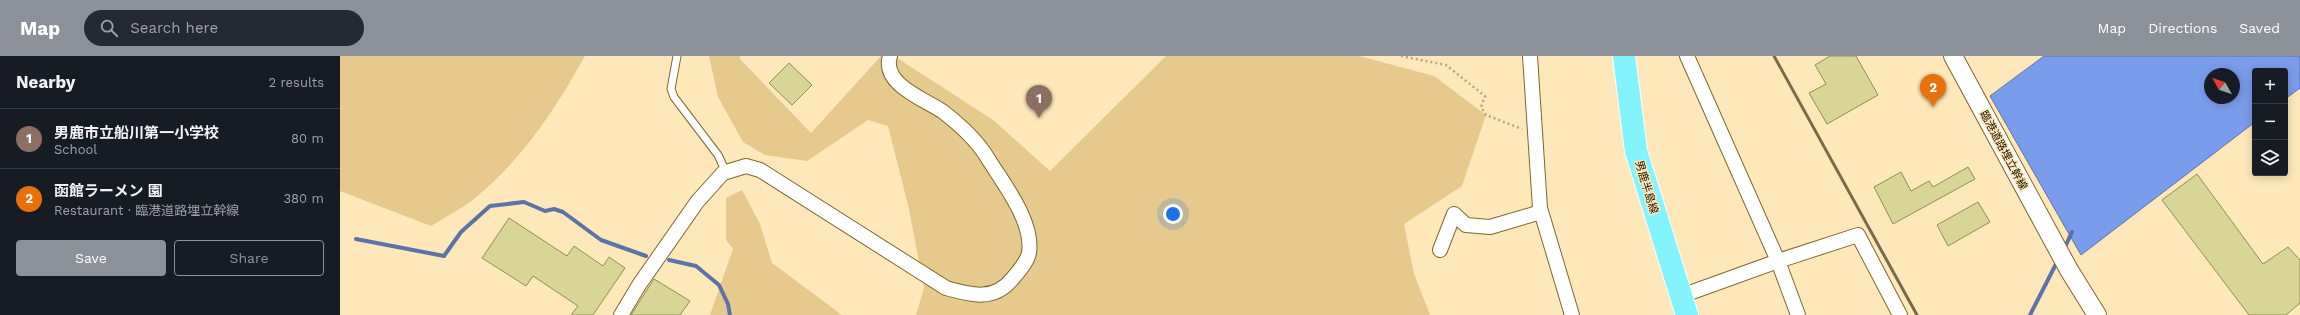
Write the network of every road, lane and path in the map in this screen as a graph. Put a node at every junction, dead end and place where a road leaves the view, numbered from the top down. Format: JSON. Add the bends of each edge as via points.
{"nodes":[{"id":1,"x":677,"y":56,"type":"edge"},
{"id":2,"x":890,"y":56,"type":"edge"},
{"id":3,"x":1401,"y":56,"type":"edge"},
{"id":4,"x":1530,"y":56,"type":"edge"},
{"id":5,"x":1624,"y":56,"type":"edge"},
{"id":6,"x":1687,"y":56,"type":"edge"},
{"id":7,"x":1953,"y":56,"type":"edge"},
{"id":8,"x":1534,"y":134,"type":"junction"},
{"id":9,"x":726,"y":172,"type":"junction"},
{"id":10,"x":1541,"y":212,"type":"junction"},
{"id":11,"x":1440,"y":250,"type":"dead end"},
{"id":12,"x":1778,"y":261,"type":"junction"},
{"id":13,"x":1684,"y":306,"type":"edge"},
{"id":14,"x":621,"y":315,"type":"edge"},
{"id":15,"x":1572,"y":315,"type":"edge"},
{"id":16,"x":1798,"y":315,"type":"edge"},
{"id":17,"x":1900,"y":315,"type":"edge"},
{"id":18,"x":2097,"y":315,"type":"edge"}],
"edges":[{"from":1,"to":9,"type":"lane","via":[[671,89],[674,97],[718,155]]},
{"from":2,"to":9,"type":"street","via":[[890,70],[896,81],[969,134],[983,150],[1022,214],[1029,252],[1006,287],[988,294],[972,295],[946,288],[760,170],[746,166]]},
{"from":3,"to":8,"type":"path","via":[[1446,64],[1485,96],[1481,107],[1486,115]]},
{"from":4,"to":8,"type":"street"},
{"from":5,"to":13,"type":"main road","name":"男鹿半島線","via":[[1636,151]]},
{"from":6,"to":12,"type":"street"},
{"from":7,"to":18,"type":"street","name":"臨港道路埋立幹線","via":[[2055,245]]},
{"from":8,"to":10,"type":"street"},
{"from":9,"to":14,"type":"street","via":[[697,202]]},
{"from":10,"to":11,"type":"street","via":[[1490,227],[1466,225],[1454,214]]},
{"from":10,"to":15,"type":"street"},
{"from":12,"to":13,"type":"street"},
{"from":12,"to":16,"type":"street"},
{"from":12,"to":17,"type":"street","via":[[1858,235]]}]}
